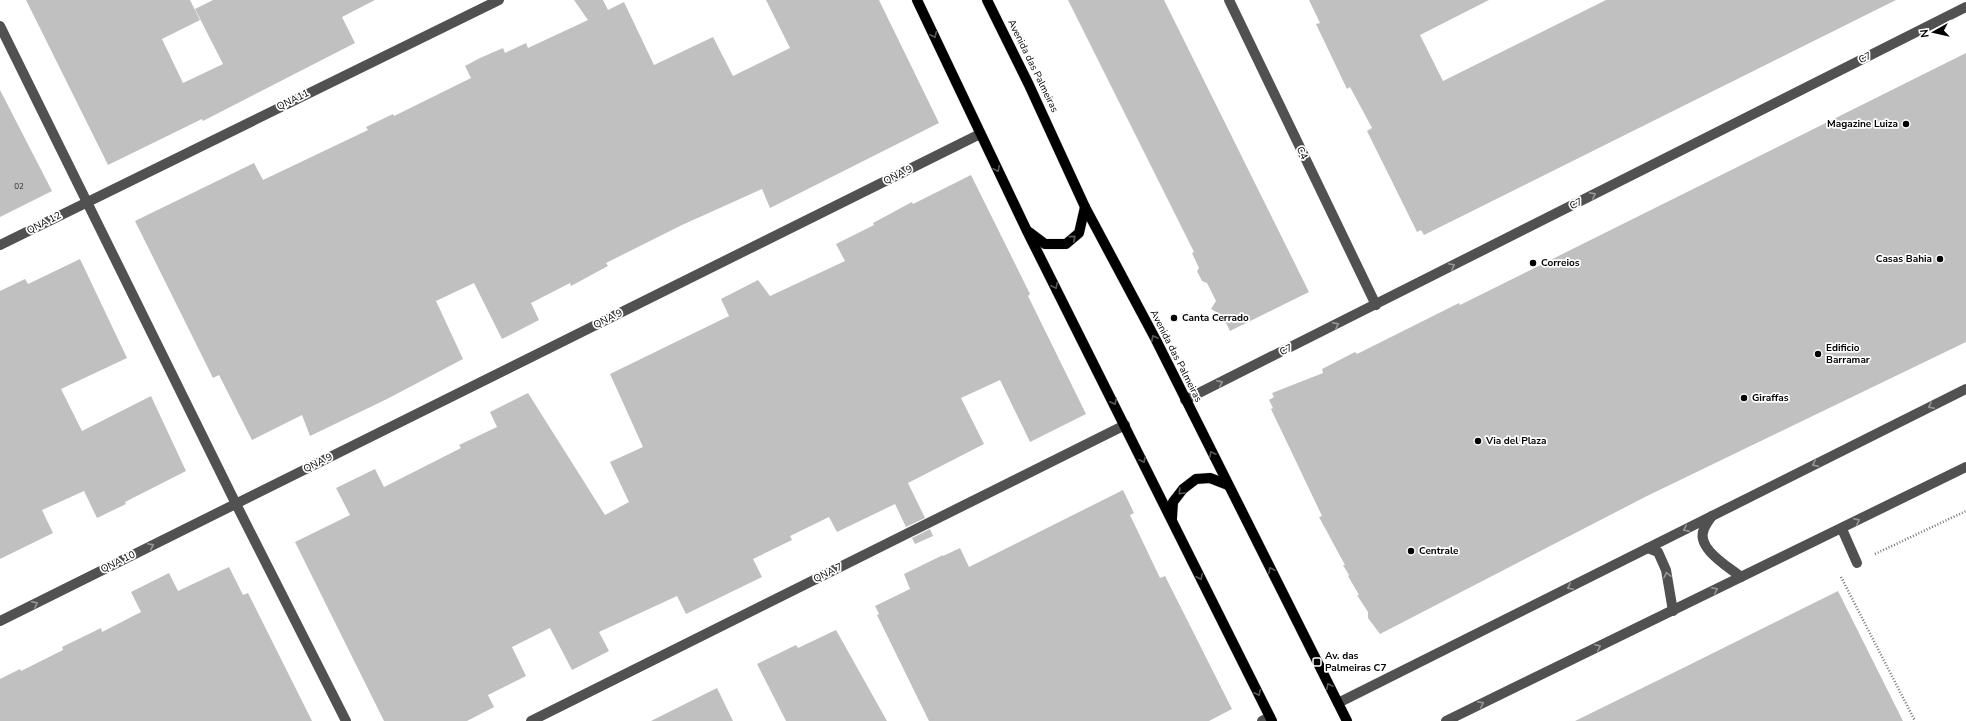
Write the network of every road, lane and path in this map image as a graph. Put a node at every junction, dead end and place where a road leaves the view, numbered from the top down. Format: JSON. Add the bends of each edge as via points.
{"nodes":[{"id":1,"x":499,"y":0,"type":"edge"},
{"id":2,"x":917,"y":0,"type":"edge"},
{"id":3,"x":987,"y":0,"type":"edge"},
{"id":4,"x":1230,"y":1,"type":"edge"},
{"id":5,"x":1966,"y":7,"type":"edge"},
{"id":6,"x":0,"y":26,"type":"edge"},
{"id":7,"x":980,"y":134,"type":"junction"},
{"id":8,"x":87,"y":201,"type":"junction"},
{"id":9,"x":1085,"y":207,"type":"junction"},
{"id":10,"x":1027,"y":231,"type":"junction"},
{"id":11,"x":0,"y":245,"type":"edge"},
{"id":12,"x":1376,"y":305,"type":"junction"},
{"id":13,"x":1966,"y":389,"type":"edge"},
{"id":14,"x":1185,"y":400,"type":"junction"},
{"id":15,"x":1125,"y":425,"type":"junction"},
{"id":16,"x":1966,"y":467,"type":"edge"},
{"id":17,"x":1228,"y":485,"type":"junction"},
{"id":18,"x":236,"y":504,"type":"junction"},
{"id":19,"x":1966,"y":511,"type":"edge"},
{"id":20,"x":1712,"y":516,"type":"junction"},
{"id":21,"x":1172,"y":521,"type":"junction"},
{"id":22,"x":1842,"y":529,"type":"junction"},
{"id":23,"x":1648,"y":548,"type":"junction"},
{"id":24,"x":1857,"y":563,"type":"joint"},
{"id":25,"x":1839,"y":572,"type":"dead end"},
{"id":26,"x":1741,"y":577,"type":"junction"},
{"id":27,"x":1672,"y":611,"type":"junction"},
{"id":28,"x":0,"y":621,"type":"edge"},
{"id":29,"x":1338,"y":703,"type":"junction"},
{"id":30,"x":1268,"y":720,"type":"edge"},
{"id":31,"x":346,"y":721,"type":"edge"},
{"id":32,"x":531,"y":721,"type":"edge"},
{"id":33,"x":1347,"y":721,"type":"edge"},
{"id":34,"x":1446,"y":721,"type":"edge"},
{"id":35,"x":1915,"y":721,"type":"edge"}],
"edges":[{"from":1,"to":8,"type":"street","name":"QNA11"},
{"from":2,"to":7,"type":"main road","one_way":true},
{"from":3,"to":9,"type":"main road","name":"Avenida das Palmeiras"},
{"from":4,"to":12,"type":"street","name":"C4"},
{"from":12,"to":5,"type":"street","name":"C7","one_way":true},
{"from":6,"to":8,"type":"street"},
{"from":7,"to":10,"type":"main road","one_way":true},
{"from":7,"to":18,"type":"street","name":"QNA 9"},
{"from":8,"to":11,"type":"street","name":"QNA 12"},
{"from":8,"to":18,"type":"street"},
{"from":10,"to":9,"type":"main road","one_way":true,"via":[[1045,244],[1066,244],[1079,233]]},
{"from":14,"to":9,"type":"main road","name":"Avenida das Palmeiras","one_way":true},
{"from":10,"to":15,"type":"main road","one_way":true},
{"from":14,"to":12,"type":"street","name":"C7","one_way":true},
{"from":13,"to":20,"type":"street","one_way":true},
{"from":17,"to":14,"type":"main road","name":"Avenida das Palmeiras","one_way":true},
{"from":15,"to":21,"type":"main road","one_way":true},
{"from":15,"to":32,"type":"street","name":"QNA 7"},
{"from":22,"to":16,"type":"street","one_way":true},
{"from":17,"to":21,"type":"main road","one_way":true,"via":[[1210,478],[1196,479],[1183,489],[1173,502]]},
{"from":29,"to":17,"type":"main road","name":"Avenida das Palmeiras","one_way":true},
{"from":28,"to":18,"type":"street","name":"QNA 10","one_way":true},
{"from":18,"to":31,"type":"street"},
{"from":19,"to":24,"type":"path"},
{"from":20,"to":23,"type":"street","one_way":true},
{"from":20,"to":26,"type":"street","via":[[1703,530],[1704,543],[1710,554]]},
{"from":21,"to":30,"type":"main road","one_way":true},
{"from":22,"to":24,"type":"street"},
{"from":22,"to":26,"type":"street"},
{"from":27,"to":23,"type":"street","one_way":true,"via":[[1666,570],[1658,552]]},
{"from":23,"to":29,"type":"street","one_way":true},
{"from":25,"to":35,"type":"path"},
{"from":27,"to":26,"type":"street","one_way":true},
{"from":34,"to":27,"type":"street","one_way":true},
{"from":29,"to":33,"type":"main road","name":"Avenida das Palmeiras"}]}
